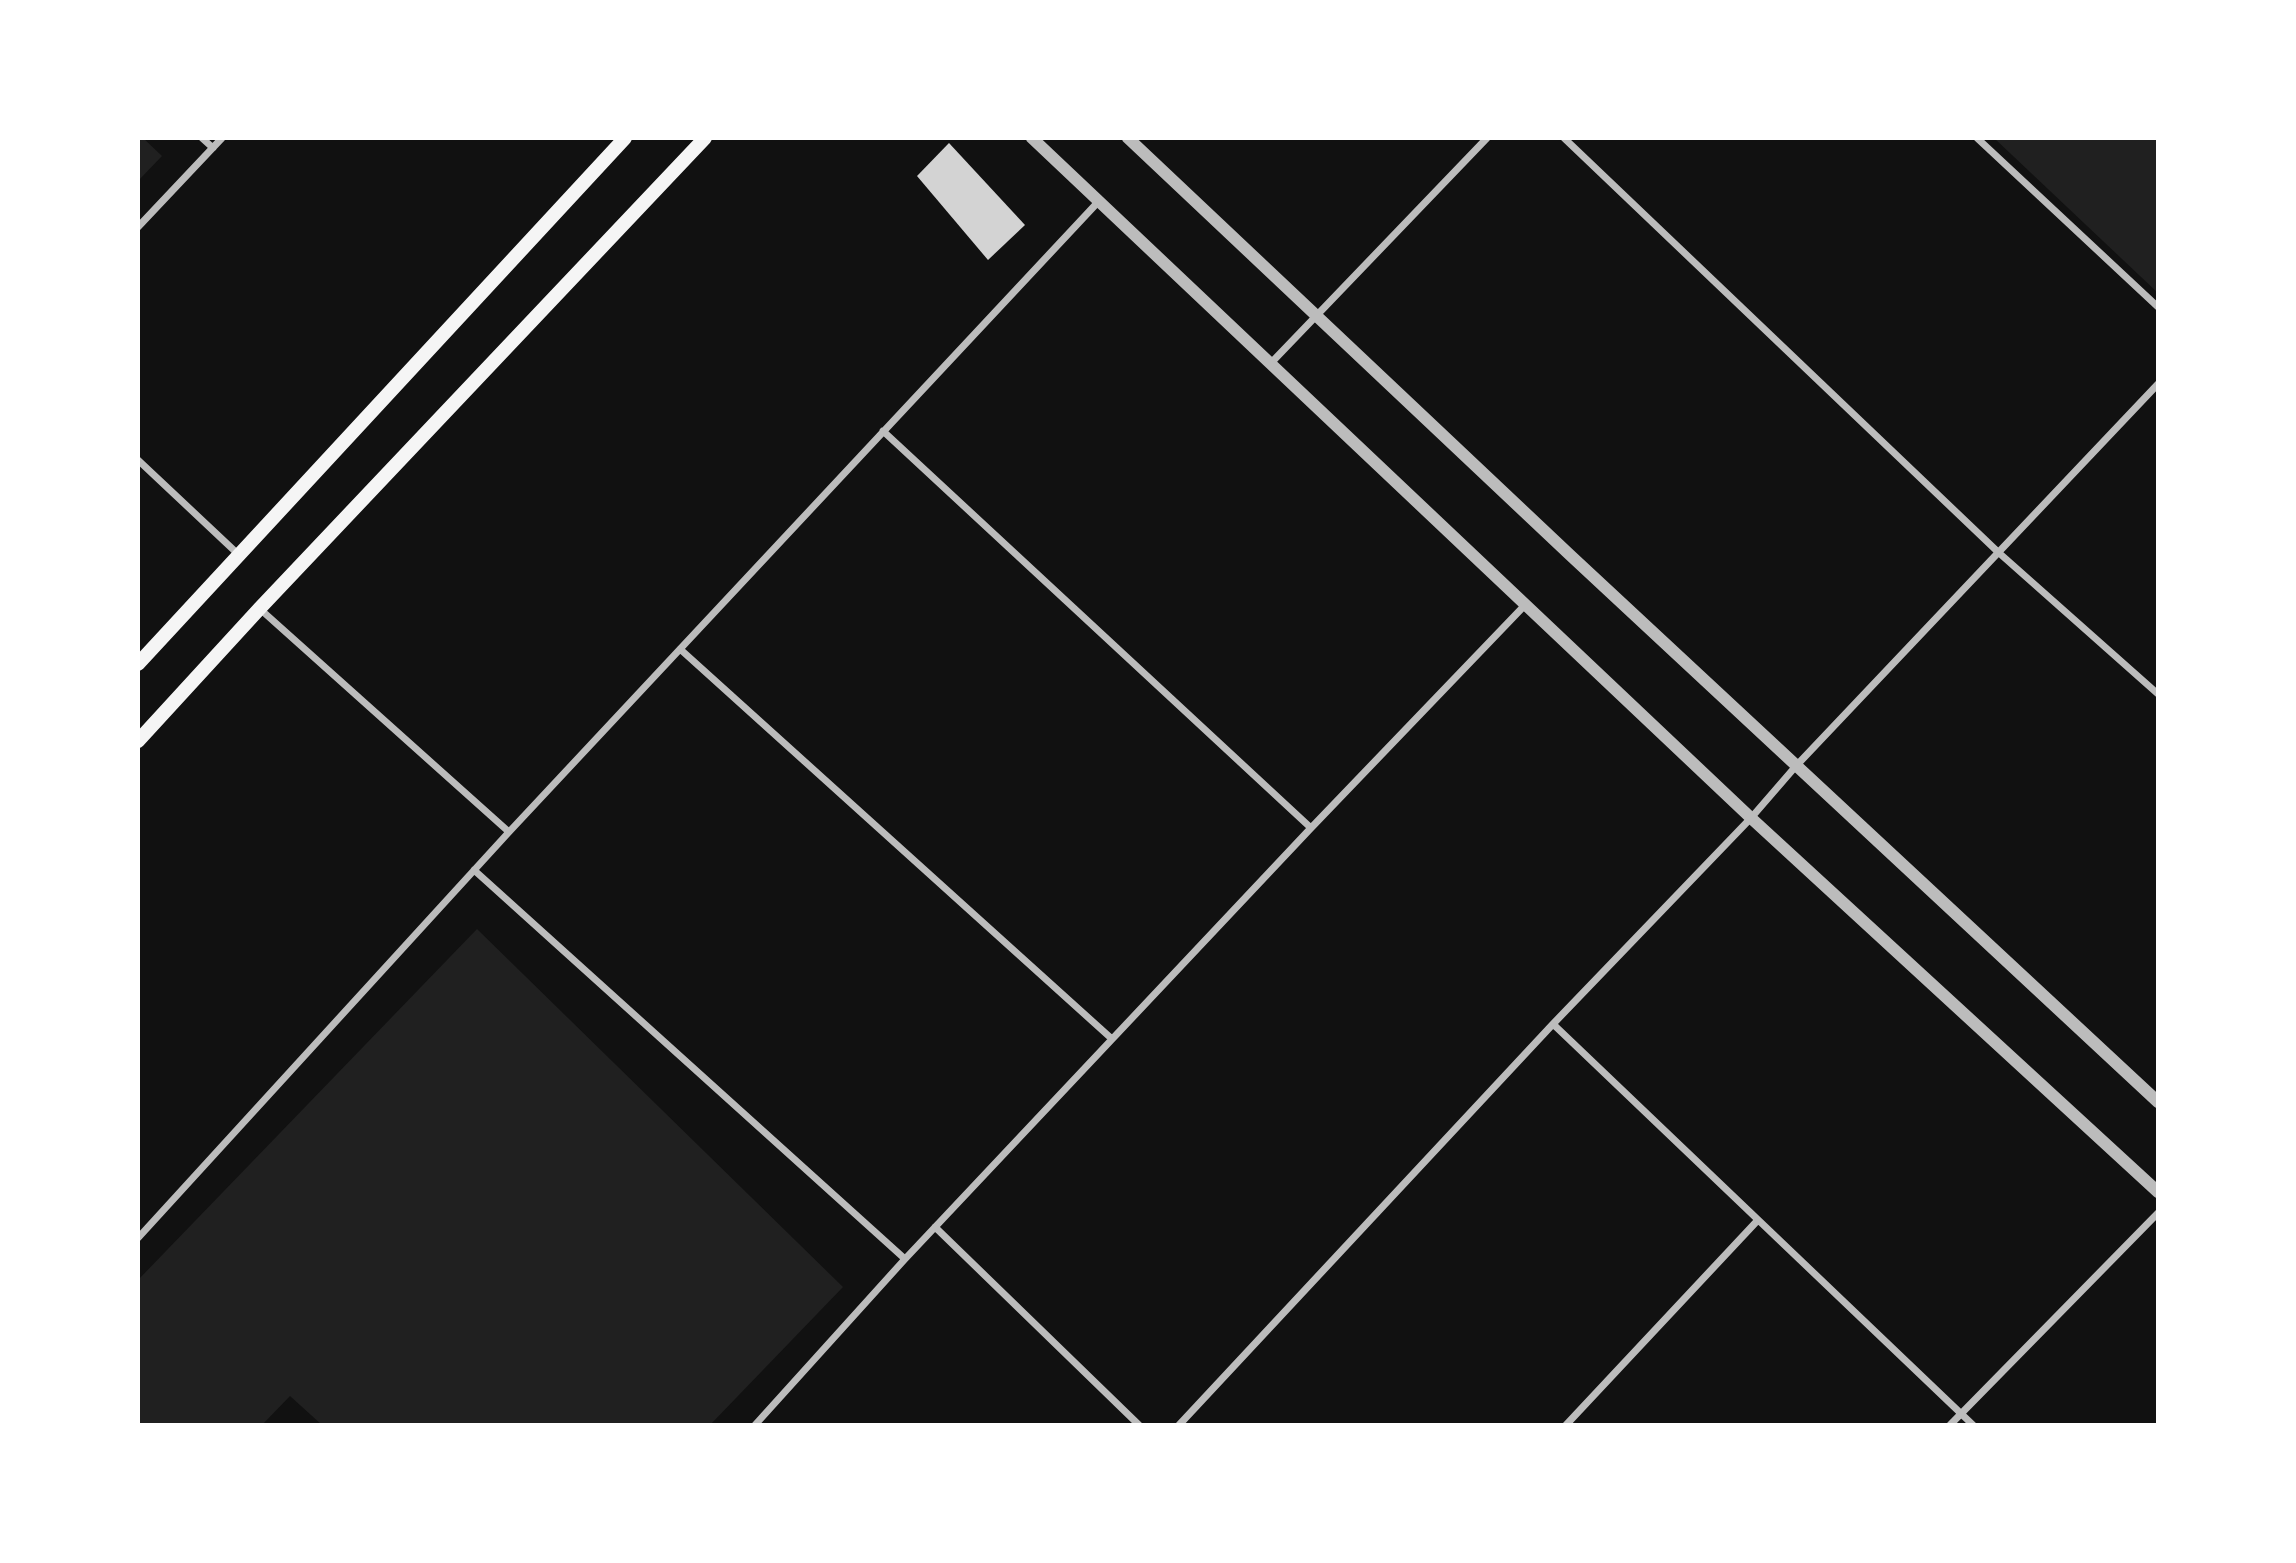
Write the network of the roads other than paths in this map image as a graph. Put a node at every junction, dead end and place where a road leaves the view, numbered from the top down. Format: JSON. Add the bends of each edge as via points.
{"nodes":[{"id":1,"x":202,"y":138,"type":"edge"},
{"id":2,"x":222,"y":138,"type":"edge"},
{"id":3,"x":625,"y":138,"type":"edge"},
{"id":4,"x":705,"y":138,"type":"edge"},
{"id":5,"x":1032,"y":138,"type":"edge"},
{"id":6,"x":1128,"y":138,"type":"edge"},
{"id":7,"x":1487,"y":138,"type":"edge"},
{"id":8,"x":1564,"y":138,"type":"edge"},
{"id":9,"x":1977,"y":138,"type":"edge"},
{"id":10,"x":213,"y":148,"type":"junction"},
{"id":11,"x":1099,"y":200,"type":"junction"},
{"id":12,"x":138,"y":227,"type":"edge"},
{"id":13,"x":2158,"y":307,"type":"edge"},
{"id":14,"x":1316,"y":315,"type":"junction"},
{"id":15,"x":1271,"y":363,"type":"junction"},
{"id":16,"x":2158,"y":384,"type":"edge"},
{"id":17,"x":883,"y":431,"type":"junction"},
{"id":18,"x":138,"y":460,"type":"edge"},
{"id":19,"x":1997,"y":552,"type":"junction"},
{"id":20,"x":239,"y":555,"type":"junction"},
{"id":21,"x":1526,"y":604,"type":"junction"},
{"id":22,"x":260,"y":608,"type":"junction"},
{"id":23,"x":680,"y":649,"type":"junction"},
{"id":24,"x":138,"y":664,"type":"edge"},
{"id":25,"x":2158,"y":694,"type":"edge"},
{"id":26,"x":138,"y":741,"type":"edge"},
{"id":27,"x":1796,"y":766,"type":"junction"},
{"id":28,"x":1751,"y":818,"type":"junction"},
{"id":29,"x":1311,"y":828,"type":"junction"},
{"id":30,"x":509,"y":832,"type":"junction"},
{"id":31,"x":474,"y":870,"type":"junction"},
{"id":32,"x":1553,"y":1024,"type":"junction"},
{"id":33,"x":1112,"y":1039,"type":"junction"},
{"id":34,"x":2158,"y":1102,"type":"edge"},
{"id":35,"x":2158,"y":1192,"type":"edge"},
{"id":36,"x":2158,"y":1213,"type":"edge"},
{"id":37,"x":1758,"y":1220,"type":"junction"},
{"id":38,"x":935,"y":1227,"type":"junction"},
{"id":39,"x":138,"y":1238,"type":"edge"},
{"id":40,"x":905,"y":1259,"type":"junction"},
{"id":41,"x":1961,"y":1413,"type":"junction"},
{"id":42,"x":755,"y":1425,"type":"edge"},
{"id":43,"x":1139,"y":1425,"type":"edge"},
{"id":44,"x":1179,"y":1425,"type":"edge"},
{"id":45,"x":1566,"y":1425,"type":"edge"},
{"id":46,"x":1950,"y":1425,"type":"edge"},
{"id":47,"x":1973,"y":1425,"type":"edge"}],
"edges":[{"from":1,"to":10,"type":"street"},
{"from":2,"to":10,"type":"street"},
{"from":3,"to":20,"type":"main road"},
{"from":4,"to":22,"type":"main road"},
{"from":5,"to":11,"type":"street"},
{"from":6,"to":14,"type":"street"},
{"from":7,"to":14,"type":"street"},
{"from":8,"to":19,"type":"street"},
{"from":9,"to":13,"type":"street"},
{"from":10,"to":12,"type":"street"},
{"from":11,"to":15,"type":"street"},
{"from":11,"to":17,"type":"street"},
{"from":14,"to":15,"type":"street"},
{"from":14,"to":27,"type":"street"},
{"from":15,"to":21,"type":"street"},
{"from":16,"to":19,"type":"street"},
{"from":17,"to":23,"type":"street"},
{"from":17,"to":29,"type":"street"},
{"from":18,"to":20,"type":"street"},
{"from":19,"to":25,"type":"street"},
{"from":19,"to":27,"type":"street"},
{"from":20,"to":24,"type":"main road"},
{"from":21,"to":28,"type":"street"},
{"from":21,"to":29,"type":"street"},
{"from":22,"to":26,"type":"main road"},
{"from":22,"to":30,"type":"street"},
{"from":23,"to":30,"type":"street"},
{"from":23,"to":33,"type":"street"},
{"from":27,"to":28,"type":"street"},
{"from":27,"to":34,"type":"street"},
{"from":28,"to":32,"type":"street"},
{"from":28,"to":35,"type":"street"},
{"from":29,"to":33,"type":"street"},
{"from":30,"to":31,"type":"street"},
{"from":31,"to":39,"type":"street"},
{"from":31,"to":40,"type":"street"},
{"from":32,"to":37,"type":"street"},
{"from":32,"to":44,"type":"street"},
{"from":33,"to":38,"type":"street"},
{"from":36,"to":41,"type":"street"},
{"from":37,"to":41,"type":"street"},
{"from":37,"to":45,"type":"street"},
{"from":38,"to":40,"type":"street"},
{"from":38,"to":43,"type":"street"},
{"from":40,"to":42,"type":"street"},
{"from":41,"to":46,"type":"street"},
{"from":41,"to":47,"type":"street"}]}
